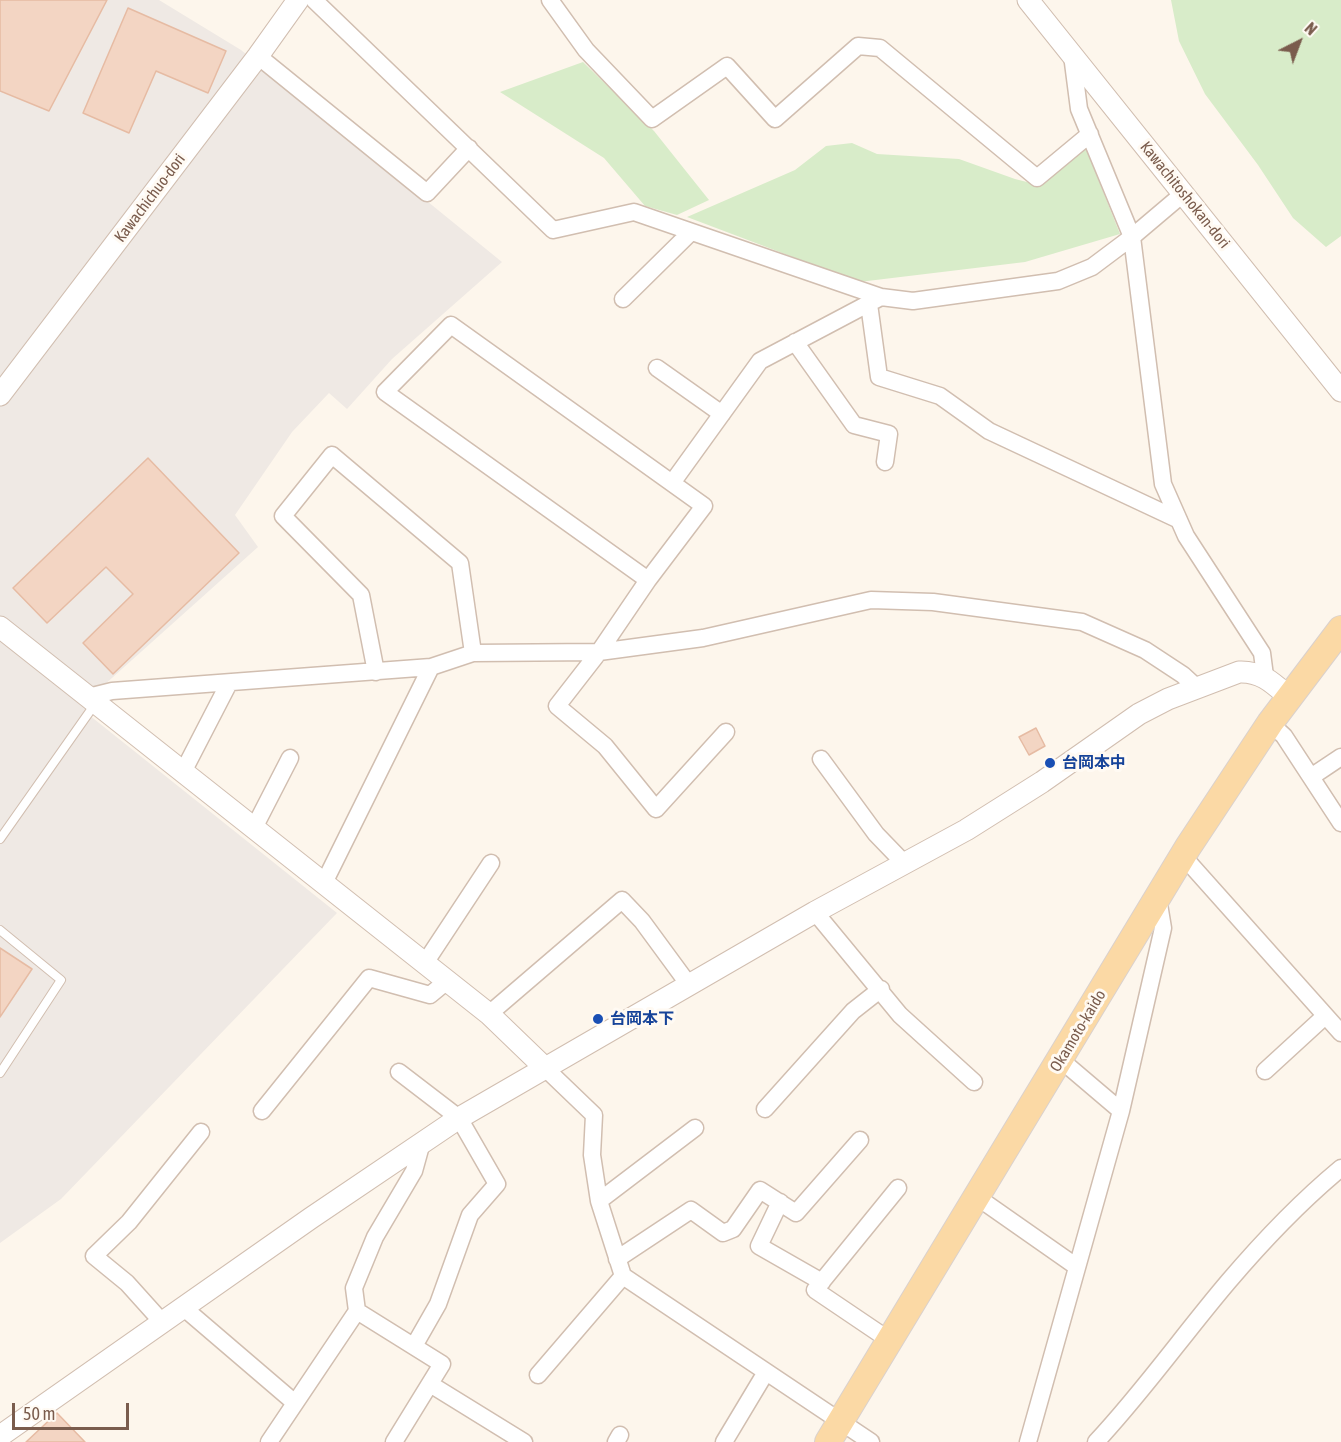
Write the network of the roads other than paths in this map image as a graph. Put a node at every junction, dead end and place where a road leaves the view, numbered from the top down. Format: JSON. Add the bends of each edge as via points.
{"nodes":[{"id":1,"x":298,"y":0,"type":"edge"},
{"id":2,"x":314,"y":0,"type":"edge"},
{"id":3,"x":550,"y":0,"type":"edge"},
{"id":4,"x":1028,"y":0,"type":"edge"},
{"id":5,"x":1072,"y":54,"type":"junction"},
{"id":6,"x":258,"y":56,"type":"junction"},
{"id":7,"x":1090,"y":134,"type":"junction"},
{"id":8,"x":469,"y":148,"type":"junction"},
{"id":9,"x":1184,"y":193,"type":"junction"},
{"id":10,"x":691,"y":232,"type":"junction"},
{"id":11,"x":1132,"y":237,"type":"junction"},
{"id":12,"x":623,"y":299,"type":"dead end"},
{"id":13,"x":875,"y":301,"type":"junction"},
{"id":14,"x":795,"y":342,"type":"junction"},
{"id":15,"x":657,"y":368,"type":"dead end"},
{"id":16,"x":1341,"y":391,"type":"edge"},
{"id":17,"x":0,"y":395,"type":"edge"},
{"id":18,"x":722,"y":414,"type":"junction"},
{"id":19,"x":885,"y":462,"type":"dead end"},
{"id":20,"x":672,"y":483,"type":"junction"},
{"id":21,"x":1179,"y":520,"type":"junction"},
{"id":22,"x":648,"y":580,"type":"junction"},
{"id":23,"x":0,"y":627,"type":"edge"},
{"id":24,"x":1341,"y":629,"type":"edge"},
{"id":25,"x":599,"y":652,"type":"junction"},
{"id":26,"x":473,"y":653,"type":"junction"},
{"id":27,"x":431,"y":667,"type":"junction"},
{"id":28,"x":376,"y":672,"type":"junction"},
{"id":29,"x":1265,"y":676,"type":"junction"},
{"id":30,"x":229,"y":683,"type":"junction"},
{"id":31,"x":1196,"y":687,"type":"junction"},
{"id":32,"x":1289,"y":697,"type":"junction"},
{"id":33,"x":92,"y":700,"type":"junction"},
{"id":34,"x":1270,"y":723,"type":"junction"},
{"id":35,"x":726,"y":732,"type":"dead end"},
{"id":36,"x":1341,"y":757,"type":"edge"},
{"id":37,"x":290,"y":758,"type":"dead end"},
{"id":38,"x":820,"y":759,"type":"dead end"},
{"id":39,"x":183,"y":772,"type":"junction"},
{"id":40,"x":1311,"y":777,"type":"junction"},
{"id":41,"x":1341,"y":823,"type":"edge"},
{"id":42,"x":255,"y":828,"type":"junction"},
{"id":43,"x":0,"y":839,"type":"edge"},
{"id":44,"x":1183,"y":856,"type":"junction"},
{"id":45,"x":491,"y":863,"type":"dead end"},
{"id":46,"x":904,"y":864,"type":"junction"},
{"id":47,"x":324,"y":883,"type":"junction"},
{"id":48,"x":1158,"y":898,"type":"junction"},
{"id":49,"x":815,"y":912,"type":"junction"},
{"id":50,"x":0,"y":930,"type":"edge"},
{"id":51,"x":425,"y":963,"type":"junction"},
{"id":52,"x":447,"y":981,"type":"junction"},
{"id":53,"x":688,"y":985,"type":"junction"},
{"id":54,"x":881,"y":989,"type":"junction"},
{"id":55,"x":489,"y":1014,"type":"junction"},
{"id":56,"x":1325,"y":1016,"type":"junction"},
{"id":57,"x":1341,"y":1034,"type":"edge"},
{"id":58,"x":1061,"y":1060,"type":"junction"},
{"id":59,"x":544,"y":1067,"type":"junction"},
{"id":60,"x":1265,"y":1071,"type":"dead end"},
{"id":61,"x":399,"y":1072,"type":"dead end"},
{"id":62,"x":0,"y":1073,"type":"edge"},
{"id":63,"x":974,"y":1082,"type":"dead end"},
{"id":64,"x":765,"y":1109,"type":"dead end"},
{"id":65,"x":262,"y":1111,"type":"dead end"},
{"id":66,"x":1121,"y":1111,"type":"junction"},
{"id":67,"x":459,"y":1118,"type":"junction"},
{"id":68,"x":695,"y":1128,"type":"dead end"},
{"id":69,"x":201,"y":1132,"type":"dead end"},
{"id":70,"x":860,"y":1140,"type":"dead end"},
{"id":71,"x":422,"y":1142,"type":"junction"},
{"id":72,"x":1337,"y":1176,"type":"edge"},
{"id":73,"x":898,"y":1188,"type":"dead end"},
{"id":74,"x":977,"y":1197,"type":"junction"},
{"id":75,"x":599,"y":1202,"type":"junction"},
{"id":76,"x":780,"y":1202,"type":"junction"},
{"id":77,"x":617,"y":1259,"type":"junction"},
{"id":78,"x":1077,"y":1267,"type":"junction"},
{"id":79,"x":623,"y":1276,"type":"junction"},
{"id":80,"x":822,"y":1282,"type":"junction"},
{"id":81,"x":184,"y":1308,"type":"junction"},
{"id":82,"x":357,"y":1311,"type":"junction"},
{"id":83,"x":163,"y":1323,"type":"junction"},
{"id":84,"x":889,"y":1340,"type":"junction"},
{"id":85,"x":414,"y":1347,"type":"junction"},
{"id":86,"x":765,"y":1372,"type":"junction"},
{"id":87,"x":538,"y":1375,"type":"dead end"},
{"id":88,"x":430,"y":1384,"type":"junction"},
{"id":89,"x":295,"y":1403,"type":"junction"},
{"id":90,"x":834,"y":1432,"type":"edge"},
{"id":91,"x":0,"y":1436,"type":"edge"},
{"id":92,"x":269,"y":1442,"type":"edge"},
{"id":93,"x":394,"y":1442,"type":"edge"},
{"id":94,"x":524,"y":1442,"type":"edge"},
{"id":95,"x":724,"y":1442,"type":"edge"},
{"id":96,"x":871,"y":1442,"type":"edge"},
{"id":97,"x":1028,"y":1442,"type":"edge"},
{"id":98,"x":1096,"y":1442,"type":"edge"}],
"edges":[{"from":1,"to":6,"type":"street","name":"Kawachichuo-dori"},
{"from":2,"to":8,"type":"street"},
{"from":3,"to":7,"type":"street","via":[[586,50],[652,118],[727,66],[775,119],[858,46],[880,48],[1037,178]]},
{"from":4,"to":5,"type":"street","name":"Kawachitoshokan-dori"},
{"from":5,"to":7,"type":"street","via":[[1079,109]]},
{"from":5,"to":9,"type":"street","name":"Kawachitoshokan-dori"},
{"from":6,"to":8,"type":"street","via":[[427,193]]},
{"from":6,"to":17,"type":"street","name":"Kawachichuo-dori"},
{"from":7,"to":11,"type":"street"},
{"from":8,"to":10,"type":"street","via":[[553,230],[634,212]]},
{"from":9,"to":11,"type":"street"},
{"from":9,"to":16,"type":"street","name":"Kawachitoshokan-dori"},
{"from":10,"to":12,"type":"street"},
{"from":10,"to":13,"type":"street"},
{"from":11,"to":13,"type":"street","via":[[1092,267],[1059,281],[914,301]]},
{"from":11,"to":21,"type":"street","via":[[1163,484]]},
{"from":13,"to":14,"type":"street"},
{"from":13,"to":21,"type":"street","via":[[879,376],[940,396],[989,431]]},
{"from":14,"to":18,"type":"street","via":[[760,361]]},
{"from":14,"to":19,"type":"street","via":[[854,425],[889,434]]},
{"from":15,"to":18,"type":"street"},
{"from":18,"to":20,"type":"street"},
{"from":20,"to":22,"type":"street","via":[[704,506]]},
{"from":20,"to":22,"type":"street","via":[[451,326],[385,392]]},
{"from":21,"to":29,"type":"street","via":[[1262,653]]},
{"from":22,"to":25,"type":"street"},
{"from":23,"to":33,"type":"street"},
{"from":24,"to":32,"type":"main road","name":"Okamoto-kaido"},
{"from":25,"to":26,"type":"street"},
{"from":25,"to":31,"type":"street","via":[[703,638],[871,600],[933,602],[1082,622],[1145,650]]},
{"from":25,"to":35,"type":"street","via":[[557,706],[605,746],[656,809]]},
{"from":26,"to":27,"type":"street"},
{"from":26,"to":28,"type":"street","via":[[459,563],[332,455],[282,516],[361,595]]},
{"from":27,"to":28,"type":"street"},
{"from":27,"to":47,"type":"street"},
{"from":28,"to":30,"type":"street"},
{"from":29,"to":31,"type":"street","via":[[1239,672]]},
{"from":29,"to":32,"type":"street"},
{"from":30,"to":33,"type":"street","via":[[112,692]]},
{"from":30,"to":39,"type":"street"},
{"from":31,"to":46,"type":"street","via":[[1140,714],[1005,806]]},
{"from":32,"to":34,"type":"main road","name":"Okamoto-kaido"},
{"from":33,"to":39,"type":"street"},
{"from":33,"to":43,"type":"lane"},
{"from":34,"to":40,"type":"street","via":[[1284,736]]},
{"from":34,"to":44,"type":"main road","name":"Okamoto-kaido"},
{"from":36,"to":40,"type":"street"},
{"from":37,"to":42,"type":"street"},
{"from":38,"to":46,"type":"street","via":[[876,834]]},
{"from":39,"to":42,"type":"street"},
{"from":40,"to":41,"type":"street"},
{"from":42,"to":47,"type":"street"},
{"from":44,"to":48,"type":"main road","name":"Okamoto-kaido"},
{"from":44,"to":56,"type":"street"},
{"from":45,"to":51,"type":"street"},
{"from":46,"to":49,"type":"street"},
{"from":47,"to":51,"type":"street"},
{"from":48,"to":58,"type":"main road","name":"Okamoto-kaido"},
{"from":48,"to":66,"type":"street","via":[[1163,928]]},
{"from":49,"to":53,"type":"street"},
{"from":49,"to":54,"type":"street"},
{"from":50,"to":62,"type":"lane","via":[[61,980]]},
{"from":51,"to":52,"type":"street"},
{"from":52,"to":55,"type":"street"},
{"from":52,"to":65,"type":"street","via":[[430,995],[369,978]]},
{"from":53,"to":55,"type":"street","via":[[622,900]]},
{"from":53,"to":59,"type":"street"},
{"from":54,"to":63,"type":"street","via":[[900,1015]]},
{"from":54,"to":64,"type":"street","via":[[853,1011]]},
{"from":55,"to":59,"type":"street"},
{"from":56,"to":57,"type":"street"},
{"from":56,"to":60,"type":"street"},
{"from":58,"to":66,"type":"street"},
{"from":58,"to":74,"type":"main road","name":"Okamoto-kaido"},
{"from":59,"to":67,"type":"street"},
{"from":59,"to":75,"type":"street","via":[[594,1115],[592,1155]]},
{"from":61,"to":67,"type":"street"},
{"from":66,"to":78,"type":"street"},
{"from":67,"to":71,"type":"street"},
{"from":67,"to":85,"type":"street","via":[[497,1184],[470,1215],[438,1304]]},
{"from":68,"to":75,"type":"street"},
{"from":69,"to":83,"type":"street","via":[[129,1222],[94,1256],[127,1283]]},
{"from":70,"to":76,"type":"street","via":[[796,1213]]},
{"from":71,"to":81,"type":"street"},
{"from":71,"to":82,"type":"street","via":[[414,1171],[375,1237],[354,1288]]},
{"from":72,"to":98,"type":"street","via":[[1283,1223],[1228,1281],[1128,1408]]},
{"from":73,"to":80,"type":"street"},
{"from":74,"to":78,"type":"street"},
{"from":74,"to":84,"type":"main road","name":"Okamoto-kaido"},
{"from":75,"to":77,"type":"street"},
{"from":76,"to":77,"type":"street","via":[[760,1190],[733,1229],[723,1233],[691,1210]]},
{"from":76,"to":80,"type":"street","via":[[759,1246]]},
{"from":77,"to":79,"type":"street"},
{"from":78,"to":97,"type":"street"},
{"from":79,"to":86,"type":"street"},
{"from":79,"to":87,"type":"street"},
{"from":80,"to":84,"type":"street","via":[[815,1290]]},
{"from":81,"to":83,"type":"street"},
{"from":81,"to":89,"type":"street"},
{"from":82,"to":85,"type":"street"},
{"from":82,"to":89,"type":"street"},
{"from":83,"to":91,"type":"street"},
{"from":84,"to":90,"type":"main road","name":"Okamoto-kaido"},
{"from":85,"to":88,"type":"street","via":[[442,1364]]},
{"from":86,"to":90,"type":"street"},
{"from":86,"to":95,"type":"street"},
{"from":88,"to":93,"type":"street"},
{"from":88,"to":94,"type":"street"},
{"from":89,"to":92,"type":"street"},
{"from":90,"to":96,"type":"street"}]}
